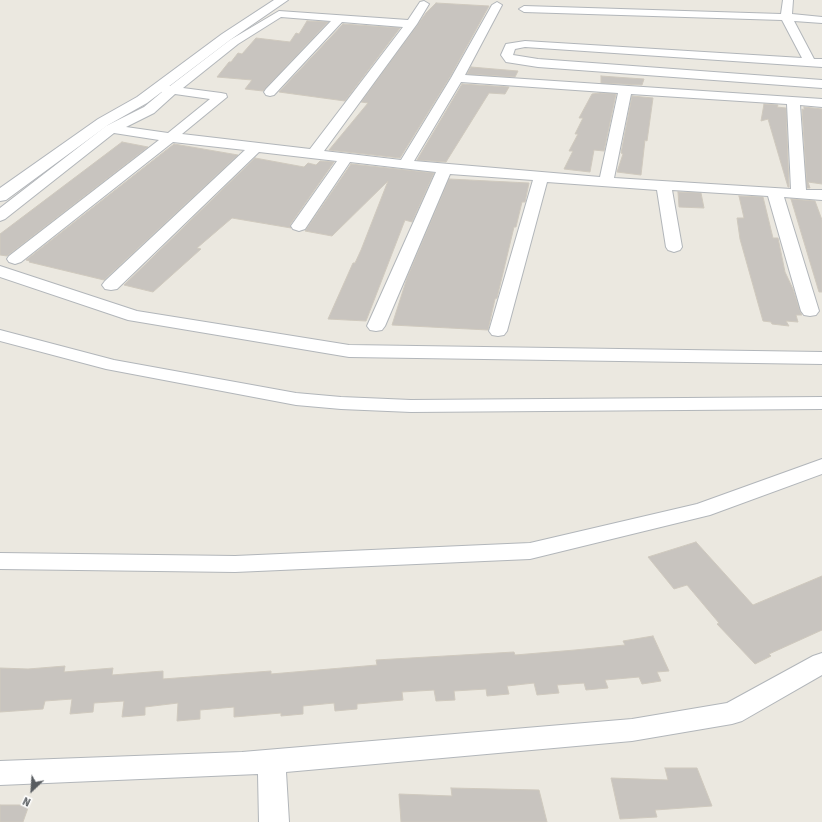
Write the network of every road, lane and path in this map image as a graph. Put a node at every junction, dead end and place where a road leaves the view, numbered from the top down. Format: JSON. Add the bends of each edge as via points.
{"nodes":[{"id":1,"x":266,"y":0,"type":"edge"},
{"id":2,"x":282,"y":0,"type":"edge"},
{"id":3,"x":788,"y":0,"type":"edge"},
{"id":4,"x":616,"y":1,"type":"dead end"},
{"id":5,"x":633,"y":2,"type":"edge"},
{"id":6,"x":424,"y":4,"type":"dead end"},
{"id":7,"x":665,"y":4,"type":"dead end"},
{"id":8,"x":497,"y":5,"type":"dead end"},
{"id":9,"x":524,"y":9,"type":"dead end"},
{"id":10,"x":786,"y":17,"type":"junction"},
{"id":11,"x":340,"y":18,"type":"junction"},
{"id":12,"x":822,"y":20,"type":"edge"},
{"id":13,"x":412,"y":24,"type":"junction"},
{"id":14,"x":810,"y":62,"type":"junction"},
{"id":15,"x":822,"y":63,"type":"edge"},
{"id":16,"x":457,"y":78,"type":"junction"},
{"id":17,"x":822,"y":84,"type":"edge"},
{"id":18,"x":158,"y":88,"type":"junction"},
{"id":19,"x":172,"y":90,"type":"junction"},
{"id":20,"x":625,"y":90,"type":"junction"},
{"id":21,"x":270,"y":92,"type":"dead end"},
{"id":22,"x":792,"y":102,"type":"junction"},
{"id":23,"x":822,"y":103,"type":"edge"},
{"id":24,"x":111,"y":128,"type":"junction"},
{"id":25,"x":170,"y":137,"type":"junction"},
{"id":26,"x":256,"y":147,"type":"junction"},
{"id":27,"x":314,"y":154,"type":"junction"},
{"id":28,"x":346,"y":158,"type":"junction"},
{"id":29,"x":405,"y":165,"type":"junction"},
{"id":30,"x":445,"y":169,"type":"junction"},
{"id":31,"x":541,"y":176,"type":"junction"},
{"id":32,"x":606,"y":182,"type":"junction"},
{"id":33,"x":0,"y":183,"type":"edge"},
{"id":34,"x":664,"y":185,"type":"junction"},
{"id":35,"x":775,"y":193,"type":"junction"},
{"id":36,"x":799,"y":194,"type":"junction"},
{"id":37,"x":822,"y":195,"type":"edge"},
{"id":38,"x":0,"y":196,"type":"edge"},
{"id":39,"x":0,"y":216,"type":"edge"},
{"id":40,"x":299,"y":226,"type":"dead end"},
{"id":41,"x":674,"y":247,"type":"dead end"},
{"id":42,"x":15,"y":259,"type":"dead end"},
{"id":43,"x":0,"y":271,"type":"edge"},
{"id":44,"x":111,"y":285,"type":"dead end"},
{"id":45,"x":810,"y":311,"type":"dead end"},
{"id":46,"x":376,"y":326,"type":"dead end"},
{"id":47,"x":498,"y":331,"type":"dead end"},
{"id":48,"x":0,"y":335,"type":"edge"},
{"id":49,"x":822,"y":358,"type":"edge"},
{"id":50,"x":822,"y":403,"type":"edge"},
{"id":51,"x":822,"y":466,"type":"edge"},
{"id":52,"x":0,"y":561,"type":"edge"},
{"id":53,"x":822,"y":663,"type":"edge"},
{"id":54,"x":272,"y":762,"type":"junction"},
{"id":55,"x":0,"y":773,"type":"edge"},
{"id":56,"x":274,"y":822,"type":"edge"}],
"edges":[{"from":1,"to":33,"type":"street","via":[[128,97],[80,124]]},
{"from":2,"to":18,"type":"street","via":[[226,37]]},
{"from":3,"to":10,"type":"street"},
{"from":4,"to":5,"type":"street"},
{"from":5,"to":7,"type":"street","via":[[656,7]]},
{"from":6,"to":13,"type":"street"},
{"from":8,"to":16,"type":"street"},
{"from":9,"to":10,"type":"street"},
{"from":10,"to":12,"type":"street"},
{"from":10,"to":14,"type":"street"},
{"from":11,"to":13,"type":"street"},
{"from":11,"to":19,"type":"street","via":[[279,14],[234,42]]},
{"from":11,"to":21,"type":"street"},
{"from":13,"to":27,"type":"street"},
{"from":14,"to":15,"type":"street"},
{"from":14,"to":17,"type":"street","via":[[526,44],[510,46],[507,55],[510,59],[538,63]]},
{"from":16,"to":20,"type":"street"},
{"from":16,"to":29,"type":"street"},
{"from":18,"to":19,"type":"street"},
{"from":18,"to":38,"type":"street","via":[[103,122]]},
{"from":19,"to":24,"type":"street","via":[[149,110]]},
{"from":19,"to":25,"type":"street","via":[[221,96]]},
{"from":20,"to":22,"type":"street"},
{"from":20,"to":32,"type":"street"},
{"from":22,"to":23,"type":"street"},
{"from":22,"to":36,"type":"street"},
{"from":24,"to":25,"type":"street"},
{"from":24,"to":39,"type":"street"},
{"from":25,"to":26,"type":"street"},
{"from":25,"to":42,"type":"street"},
{"from":26,"to":27,"type":"street"},
{"from":26,"to":44,"type":"street"},
{"from":27,"to":28,"type":"street"},
{"from":28,"to":29,"type":"street"},
{"from":28,"to":40,"type":"street"},
{"from":29,"to":30,"type":"street"},
{"from":30,"to":31,"type":"street"},
{"from":30,"to":46,"type":"street"},
{"from":31,"to":32,"type":"street"},
{"from":31,"to":47,"type":"street"},
{"from":32,"to":34,"type":"street"},
{"from":34,"to":35,"type":"street"},
{"from":34,"to":41,"type":"street"},
{"from":35,"to":36,"type":"street"},
{"from":35,"to":45,"type":"street"},
{"from":36,"to":37,"type":"street"},
{"from":43,"to":49,"type":"street","via":[[134,316],[349,351]]},
{"from":48,"to":50,"type":"street","via":[[113,365],[296,399],[411,406]]},
{"from":51,"to":52,"type":"street","via":[[702,510],[530,551],[235,564]]},
{"from":53,"to":54,"type":"street","via":[[732,713],[632,730]]},
{"from":54,"to":55,"type":"street"},
{"from":54,"to":56,"type":"street"}]}
